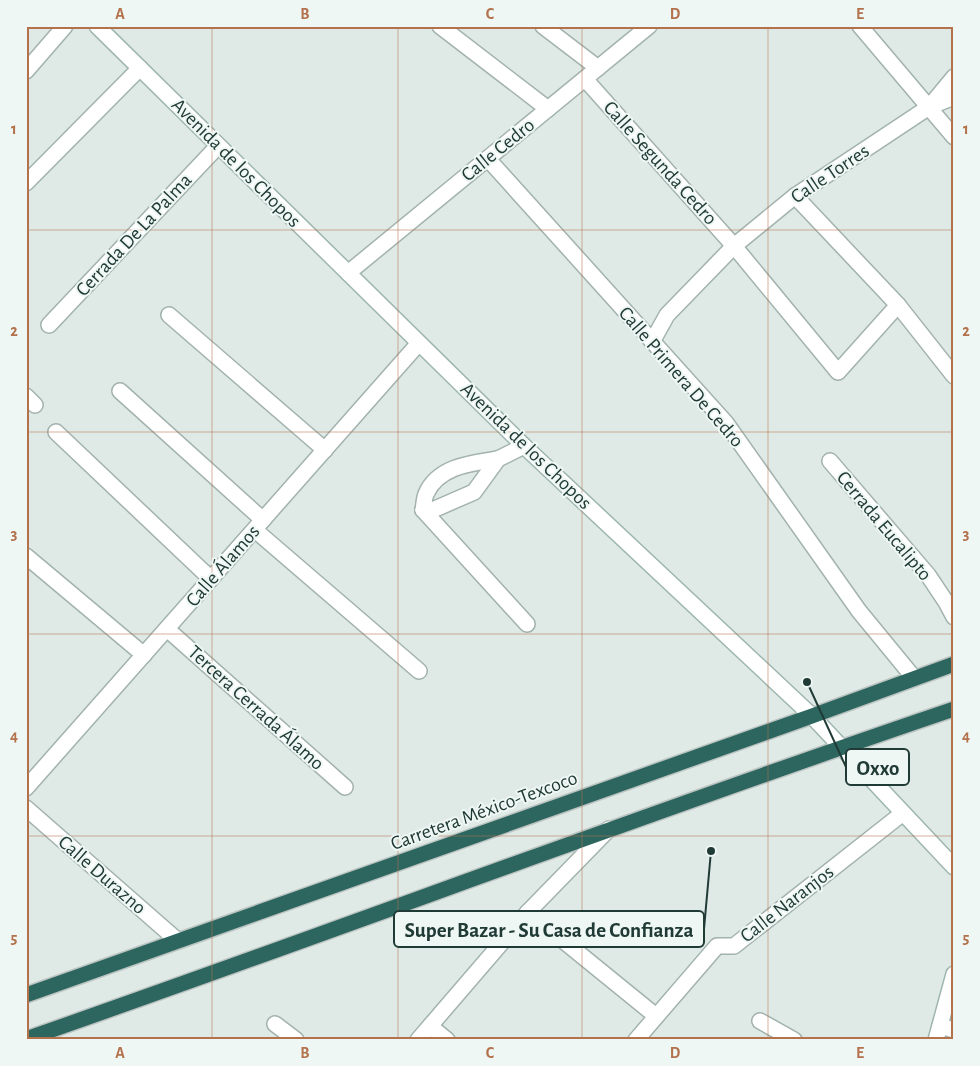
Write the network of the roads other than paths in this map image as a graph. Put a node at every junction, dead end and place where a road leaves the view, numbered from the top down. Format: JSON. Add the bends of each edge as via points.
{"nodes":[{"id":1,"x":65,"y":26,"type":"edge"},
{"id":2,"x":97,"y":26,"type":"edge"},
{"id":3,"x":440,"y":26,"type":"edge"},
{"id":4,"x":543,"y":26,"type":"edge"},
{"id":5,"x":649,"y":26,"type":"edge"},
{"id":6,"x":860,"y":26,"type":"edge"},
{"id":7,"x":140,"y":68,"type":"junction"},
{"id":8,"x":598,"y":68,"type":"junction"},
{"id":9,"x":26,"y":71,"type":"edge"},
{"id":10,"x":954,"y":78,"type":"edge"},
{"id":11,"x":585,"y":79,"type":"junction"},
{"id":12,"x":954,"y":97,"type":"edge"},
{"id":13,"x":929,"y":107,"type":"junction"},
{"id":14,"x":548,"y":109,"type":"junction"},
{"id":15,"x":954,"y":136,"type":"edge"},
{"id":16,"x":218,"y":146,"type":"junction"},
{"id":17,"x":488,"y":159,"type":"junction"},
{"id":18,"x":26,"y":183,"type":"edge"},
{"id":19,"x":796,"y":196,"type":"junction"},
{"id":20,"x":734,"y":246,"type":"junction"},
{"id":21,"x":348,"y":273,"type":"junction"},
{"id":22,"x":898,"y":305,"type":"junction"},
{"id":23,"x":169,"y":315,"type":"dead end"},
{"id":24,"x":49,"y":325,"type":"dead end"},
{"id":25,"x":652,"y":342,"type":"junction"},
{"id":26,"x":420,"y":343,"type":"junction"},
{"id":27,"x":954,"y":376,"type":"edge"},
{"id":28,"x":120,"y":391,"type":"dead end"},
{"id":29,"x":56,"y":432,"type":"dead end"},
{"id":30,"x":524,"y":446,"type":"junction"},
{"id":31,"x":324,"y":450,"type":"junction"},
{"id":32,"x":498,"y":459,"type":"junction"},
{"id":33,"x":830,"y":461,"type":"dead end"},
{"id":34,"x":423,"y":510,"type":"junction"},
{"id":35,"x":259,"y":525,"type":"junction"},
{"id":36,"x":26,"y":556,"type":"edge"},
{"id":37,"x":211,"y":579,"type":"junction"},
{"id":38,"x":954,"y":617,"type":"edge"},
{"id":39,"x":528,"y":624,"type":"dead end"},
{"id":40,"x":167,"y":629,"type":"junction"},
{"id":41,"x":144,"y":655,"type":"junction"},
{"id":42,"x":954,"y":664,"type":"edge"},
{"id":43,"x":419,"y":671,"type":"dead end"},
{"id":44,"x":914,"y":678,"type":"junction"},
{"id":45,"x":954,"y":709,"type":"edge"},
{"id":46,"x":812,"y":716,"type":"junction"},
{"id":47,"x":840,"y":747,"type":"junction"},
{"id":48,"x":345,"y":787,"type":"dead end"},
{"id":49,"x":26,"y":788,"type":"edge"},
{"id":50,"x":26,"y":808,"type":"edge"},
{"id":51,"x":903,"y":813,"type":"junction"},
{"id":52,"x":609,"y":829,"type":"junction"},
{"id":53,"x":954,"y":868,"type":"edge"},
{"id":54,"x":528,"y":912,"type":"junction"},
{"id":55,"x":178,"y":941,"type":"junction"},
{"id":56,"x":954,"y":974,"type":"edge"},
{"id":57,"x":26,"y":995,"type":"edge"},
{"id":58,"x":656,"y":1016,"type":"junction"},
{"id":59,"x":760,"y":1021,"type":"dead end"},
{"id":60,"x":275,"y":1024,"type":"dead end"},
{"id":61,"x":430,"y":1026,"type":"junction"},
{"id":62,"x":943,"y":1032,"type":"edge"},
{"id":63,"x":26,"y":1039,"type":"edge"},
{"id":64,"x":296,"y":1040,"type":"edge"},
{"id":65,"x":418,"y":1040,"type":"edge"},
{"id":66,"x":447,"y":1040,"type":"edge"},
{"id":67,"x":636,"y":1040,"type":"edge"},
{"id":68,"x":794,"y":1040,"type":"edge"}],
"edges":[{"from":1,"to":9,"type":"street"},
{"from":2,"to":7,"type":"street","name":"Avenida de los Chopos"},
{"from":3,"to":14,"type":"street"},
{"from":4,"to":8,"type":"street"},
{"from":5,"to":8,"type":"street","name":"Calle Cedro"},
{"from":6,"to":13,"type":"street"},
{"from":7,"to":16,"type":"street","name":"Avenida de los Chopos"},
{"from":7,"to":18,"type":"street"},
{"from":8,"to":11,"type":"street","name":"Calle Cedro"},
{"from":10,"to":13,"type":"street","name":"Calle Torres"},
{"from":11,"to":14,"type":"street","name":"Calle Cedro"},
{"from":11,"to":20,"type":"street","name":"Calle Segunda Cedro"},
{"from":12,"to":13,"type":"street","name":"Calle Torres"},
{"from":13,"to":15,"type":"street"},
{"from":13,"to":19,"type":"street","name":"Calle Torres"},
{"from":14,"to":17,"type":"street","name":"Calle Cedro"},
{"from":16,"to":21,"type":"street","name":"Avenida de los Chopos"},
{"from":16,"to":24,"type":"street","name":"Cerrada De La Palma"},
{"from":17,"to":21,"type":"street","name":"Calle Cedro"},
{"from":17,"to":25,"type":"street","name":"Calle Primera De Cedro"},
{"from":19,"to":20,"type":"street","name":"Calle Torres"},
{"from":19,"to":22,"type":"street"},
{"from":20,"to":22,"type":"street","via":[[838,372]]},
{"from":20,"to":25,"type":"street","name":"Calle Torres","via":[[667,315]]},
{"from":21,"to":26,"type":"street","name":"Avenida de los Chopos"},
{"from":22,"to":27,"type":"street"},
{"from":23,"to":31,"type":"street"},
{"from":25,"to":44,"type":"street","name":"Calle Primera De Cedro","via":[[726,423],[859,611]]},
{"from":26,"to":30,"type":"street","name":"Avenida de los Chopos"},
{"from":26,"to":31,"type":"street","name":"Calle Álamos"},
{"from":28,"to":35,"type":"street"},
{"from":29,"to":37,"type":"street"},
{"from":30,"to":32,"type":"street"},
{"from":30,"to":46,"type":"street","name":"Avenida de los Chopos"},
{"from":31,"to":35,"type":"street","name":"Calle Álamos"},
{"from":32,"to":34,"type":"street","via":[[474,492],[435,509]]},
{"from":32,"to":34,"type":"street","via":[[452,468],[434,482],[425,495]]},
{"from":33,"to":38,"type":"street","name":"Cerrada Eucalipto","via":[[928,576]]},
{"from":34,"to":39,"type":"street"},
{"from":35,"to":37,"type":"street","name":"Calle Álamos"},
{"from":35,"to":43,"type":"street"},
{"from":36,"to":41,"type":"street"},
{"from":37,"to":40,"type":"street","name":"Calle Álamos"},
{"from":40,"to":41,"type":"street","name":"Calle Álamos"},
{"from":40,"to":48,"type":"street","name":"Tercera Cerrada Álamo"},
{"from":41,"to":49,"type":"street","name":"Calle Álamos"},
{"from":42,"to":44,"type":"highway","name":"Carretera México-Texcoco"},
{"from":44,"to":46,"type":"highway","name":"Carretera México-Texcoco"},
{"from":45,"to":47,"type":"highway"},
{"from":46,"to":47,"type":"street","name":"Avenida de los Chopos"},
{"from":46,"to":55,"type":"highway","name":"Carretera México-Texcoco"},
{"from":47,"to":51,"type":"street","name":"Avenida de los Chopos"},
{"from":47,"to":52,"type":"highway"},
{"from":50,"to":55,"type":"street","name":"Calle Durazno"},
{"from":51,"to":53,"type":"street","name":"Avenida de los Chopos"},
{"from":51,"to":58,"type":"street","name":"Calle Naranjos","via":[[734,946],[716,946]]},
{"from":52,"to":54,"type":"street"},
{"from":52,"to":63,"type":"highway"},
{"from":54,"to":58,"type":"street"},
{"from":54,"to":61,"type":"street"},
{"from":55,"to":57,"type":"highway","name":"Carretera México-Texcoco"},
{"from":56,"to":62,"type":"street"},
{"from":58,"to":67,"type":"street","name":"Calle Naranjos"},
{"from":59,"to":68,"type":"street"},
{"from":60,"to":64,"type":"street"},
{"from":61,"to":65,"type":"street"},
{"from":61,"to":66,"type":"street"}]}
